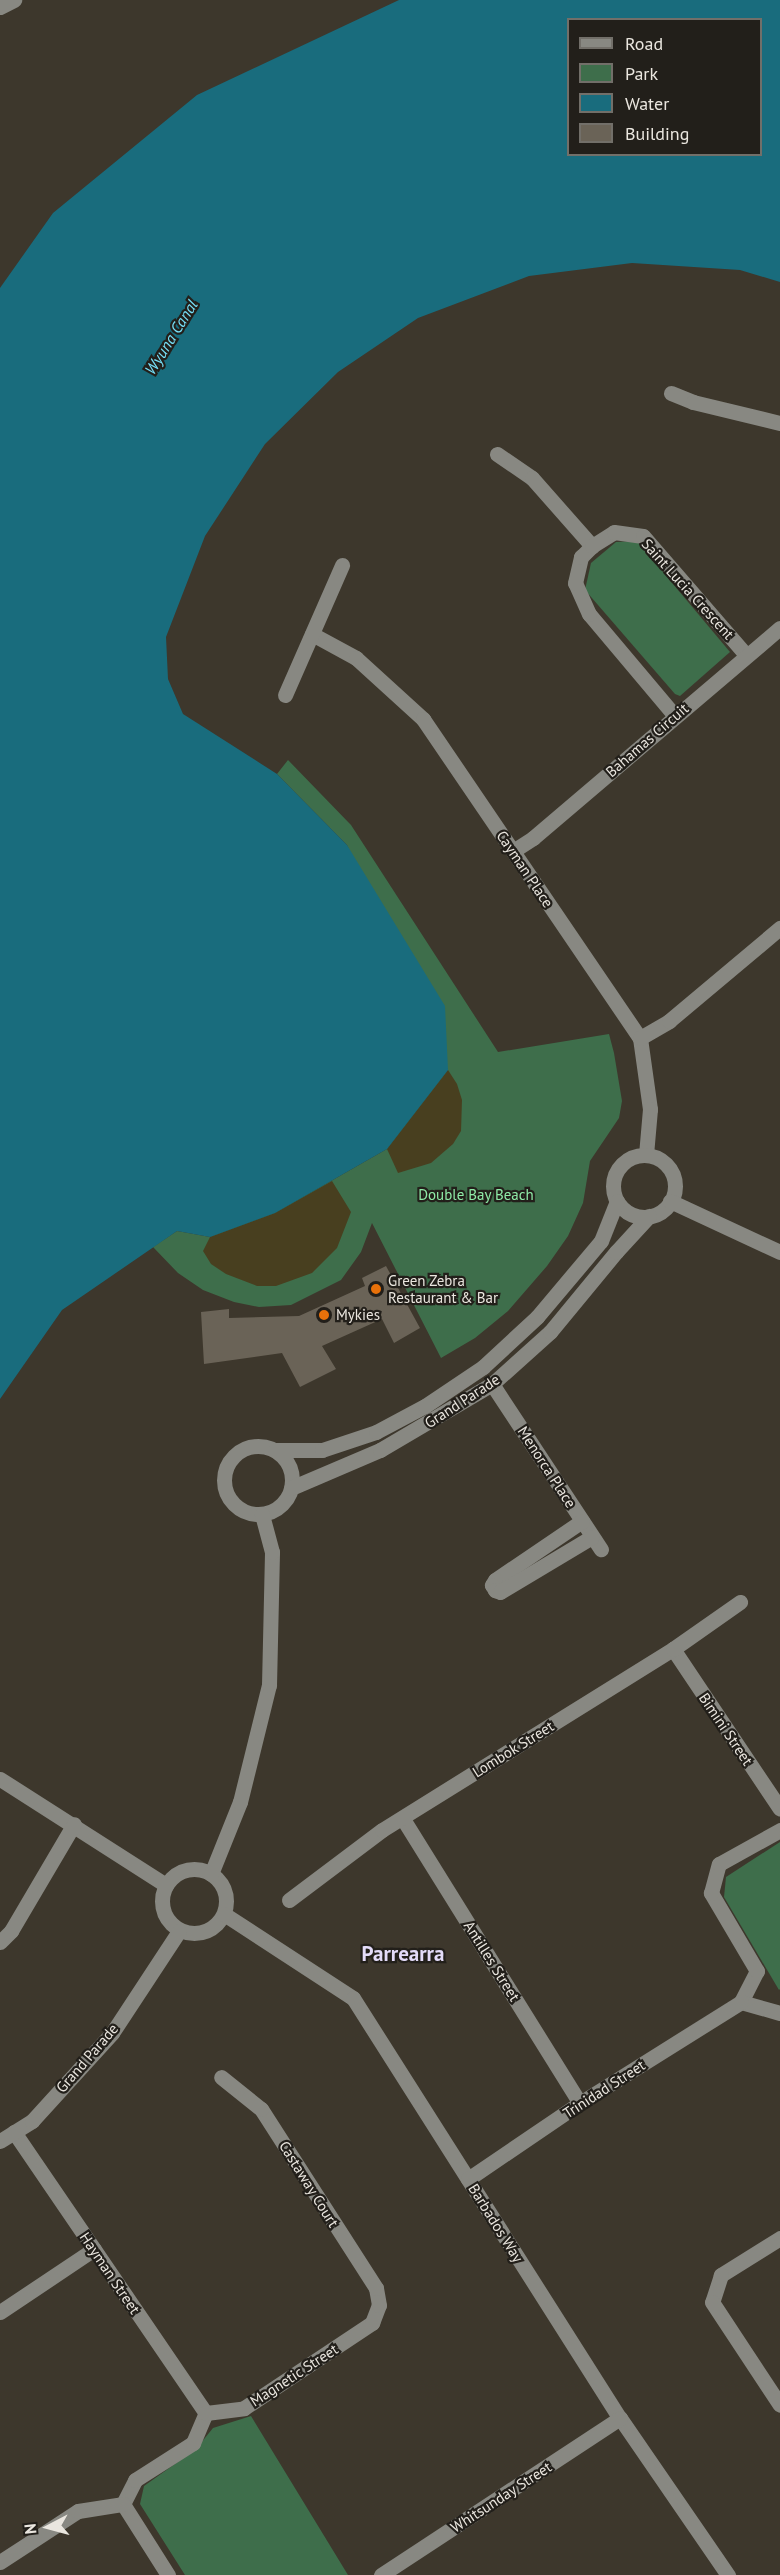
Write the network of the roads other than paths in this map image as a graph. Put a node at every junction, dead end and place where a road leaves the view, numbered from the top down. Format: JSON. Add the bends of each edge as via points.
{"nodes":[{"id":1,"x":14,"y":0,"type":"edge"},
{"id":2,"x":0,"y":7,"type":"edge"},
{"id":3,"x":671,"y":393,"type":"dead end"},
{"id":4,"x":780,"y":423,"type":"edge"},
{"id":5,"x":497,"y":454,"type":"dead end"},
{"id":6,"x":592,"y":546,"type":"junction"},
{"id":7,"x":342,"y":565,"type":"dead end"},
{"id":8,"x":780,"y":628,"type":"edge"},
{"id":9,"x":312,"y":634,"type":"junction"},
{"id":10,"x":747,"y":655,"type":"junction"},
{"id":11,"x":285,"y":695,"type":"dead end"},
{"id":12,"x":675,"y":716,"type":"junction"},
{"id":13,"x":513,"y":851,"type":"junction"},
{"id":14,"x":780,"y":928,"type":"edge"},
{"id":15,"x":640,"y":1038,"type":"junction"},
{"id":16,"x":646,"y":1155,"type":"junction"},
{"id":17,"x":617,"y":1201,"type":"junction"},
{"id":18,"x":670,"y":1201,"type":"junction"},
{"id":19,"x":650,"y":1216,"type":"junction"},
{"id":20,"x":780,"y":1252,"type":"edge"},
{"id":21,"x":492,"y":1384,"type":"junction"},
{"id":22,"x":275,"y":1450,"type":"junction"},
{"id":23,"x":291,"y":1488,"type":"junction"},
{"id":24,"x":262,"y":1514,"type":"junction"},
{"id":25,"x":582,"y":1521,"type":"junction"},
{"id":26,"x":740,"y":1602,"type":"dead end"},
{"id":27,"x":673,"y":1649,"type":"junction"},
{"id":28,"x":0,"y":1779,"type":"edge"},
{"id":29,"x":780,"y":1809,"type":"edge"},
{"id":30,"x":403,"y":1818,"type":"junction"},
{"id":31,"x":74,"y":1824,"type":"junction"},
{"id":32,"x":780,"y":1830,"type":"edge"},
{"id":33,"x":211,"y":1874,"type":"junction"},
{"id":34,"x":166,"y":1884,"type":"junction"},
{"id":35,"x":289,"y":1900,"type":"dead end"},
{"id":36,"x":224,"y":1914,"type":"junction"},
{"id":37,"x":179,"y":1930,"type":"junction"},
{"id":38,"x":0,"y":1942,"type":"edge"},
{"id":39,"x":741,"y":2002,"type":"junction"},
{"id":40,"x":780,"y":2013,"type":"edge"},
{"id":41,"x":220,"y":2077,"type":"dead end"},
{"id":42,"x":580,"y":2103,"type":"junction"},
{"id":43,"x":14,"y":2132,"type":"junction"},
{"id":44,"x":0,"y":2141,"type":"edge"},
{"id":45,"x":468,"y":2179,"type":"junction"},
{"id":46,"x":780,"y":2238,"type":"edge"},
{"id":47,"x":94,"y":2249,"type":"junction"},
{"id":48,"x":379,"y":2305,"type":"joint"},
{"id":49,"x":0,"y":2312,"type":"edge"},
{"id":50,"x":780,"y":2405,"type":"edge"},
{"id":51,"x":206,"y":2413,"type":"junction"},
{"id":52,"x":621,"y":2418,"type":"junction"},
{"id":53,"x":123,"y":2504,"type":"junction"},
{"id":54,"x":0,"y":2562,"type":"edge"},
{"id":55,"x":168,"y":2575,"type":"edge"},
{"id":56,"x":381,"y":2575,"type":"edge"},
{"id":57,"x":728,"y":2575,"type":"edge"}],
"edges":[{"from":1,"to":2,"type":"street"},
{"from":3,"to":4,"type":"street"},
{"from":5,"to":6,"type":"street","via":[[532,478]]},
{"from":6,"to":10,"type":"street","name":"Saint Lucia Crescent","via":[[614,532],[643,536]]},
{"from":6,"to":12,"type":"street","via":[[581,557],[575,583],[589,614]]},
{"from":7,"to":9,"type":"street"},
{"from":8,"to":10,"type":"street","name":"Bahamas Circuit"},
{"from":9,"to":11,"type":"street"},
{"from":9,"to":13,"type":"street","name":"Cayman Place","via":[[356,658],[423,719]]},
{"from":10,"to":12,"type":"street","name":"Bahamas Circuit"},
{"from":12,"to":13,"type":"street","name":"Bahamas Circuit"},
{"from":13,"to":15,"type":"street","name":"Cayman Place"},
{"from":14,"to":15,"type":"street","via":[[669,1021]]},
{"from":15,"to":16,"type":"street","name":"Cayman Place","via":[[650,1109]]},
{"from":16,"to":17,"type":"street","via":[[630,1158],[618,1169],[613,1185]]},
{"from":16,"to":18,"type":"street","via":[[665,1163],[671,1171],[674,1191]]},
{"from":17,"to":19,"type":"street","via":[[631,1214]]},
{"from":17,"to":22,"type":"street","name":"Grand Parade","via":[[601,1241],[537,1317],[483,1367],[425,1406],[376,1432],[322,1450]]},
{"from":18,"to":19,"type":"street"},
{"from":18,"to":20,"type":"street"},
{"from":19,"to":21,"type":"street","name":"Grand Parade","via":[[550,1332]]},
{"from":21,"to":23,"type":"street","name":"Grand Parade","via":[[380,1450]]},
{"from":21,"to":25,"type":"street","name":"Menorca Place"},
{"from":22,"to":23,"type":"street","via":[[289,1467]]},
{"from":22,"to":24,"type":"street","via":[[264,1446],[241,1450],[232,1457],[224,1479],[225,1490],[239,1509]]},
{"from":23,"to":24,"type":"street","via":[[280,1505]]},
{"from":24,"to":33,"type":"street","via":[[272,1552],[268,1684],[240,1802]]},
{"from":25,"to":25,"type":"street","name":"Menorca Place","via":[[597,1543],[500,1592],[493,1588],[495,1580]]},
{"from":26,"to":27,"type":"street","name":"Lombok Street"},
{"from":27,"to":29,"type":"street","name":"Bimini Street"},
{"from":27,"to":30,"type":"street","name":"Lombok Street"},
{"from":28,"to":31,"type":"street"},
{"from":30,"to":35,"type":"street","name":"Lombok Street"},
{"from":30,"to":42,"type":"street","name":"Antilles Street"},
{"from":31,"to":34,"type":"street"},
{"from":31,"to":38,"type":"street","via":[[11,1931]]},
{"from":32,"to":39,"type":"street","via":[[719,1864],[711,1893],[757,1971]]},
{"from":33,"to":34,"type":"street","via":[[192,1869],[172,1877]]},
{"from":33,"to":36,"type":"street","via":[[226,1896]]},
{"from":34,"to":37,"type":"street","via":[[162,1894],[165,1916]]},
{"from":36,"to":37,"type":"street","via":[[218,1923],[200,1934]]},
{"from":36,"to":45,"type":"street","name":"Barbados Way","via":[[353,1998]]},
{"from":37,"to":43,"type":"street","name":"Grand Parade","via":[[112,2033],[32,2121]]},
{"from":39,"to":40,"type":"street"},
{"from":39,"to":42,"type":"street","name":"Trinidad Street"},
{"from":41,"to":48,"type":"street","name":"Castaway Court","via":[[261,2109],[376,2289]]},
{"from":42,"to":45,"type":"street","name":"Trinidad Street"},
{"from":43,"to":44,"type":"street","name":"Grand Parade"},
{"from":43,"to":47,"type":"street","name":"Hayman Street"},
{"from":45,"to":52,"type":"street","name":"Barbados Way"},
{"from":46,"to":50,"type":"street","via":[[721,2275],[712,2302]]},
{"from":47,"to":49,"type":"street"},
{"from":47,"to":51,"type":"street","name":"Hayman Street"},
{"from":48,"to":51,"type":"street","name":"Magnetic Street","via":[[372,2324],[244,2408]]},
{"from":51,"to":53,"type":"street","via":[[193,2443],[135,2480]]},
{"from":52,"to":56,"type":"street","name":"Whitsunday Street"},
{"from":52,"to":57,"type":"street","name":"Barbados Way"},
{"from":53,"to":54,"type":"street","via":[[78,2511]]},
{"from":53,"to":55,"type":"street"}]}
